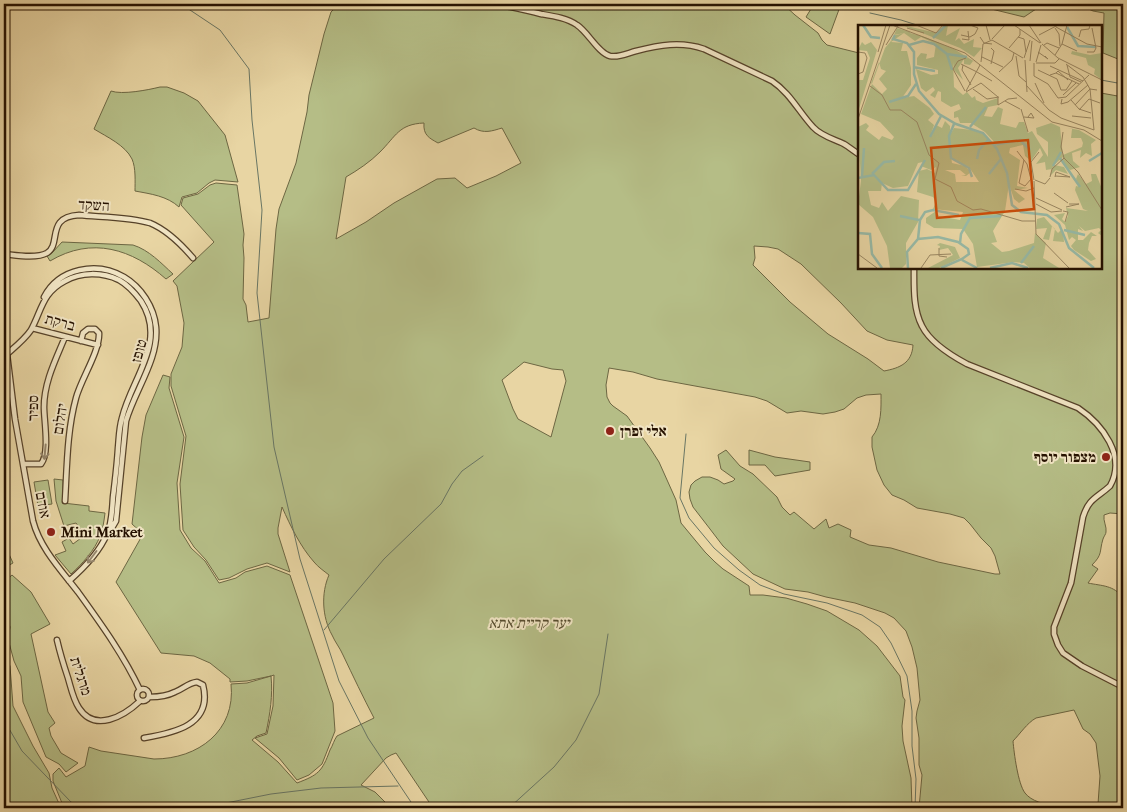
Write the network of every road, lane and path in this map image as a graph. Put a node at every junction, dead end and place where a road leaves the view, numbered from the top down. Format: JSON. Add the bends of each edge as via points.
{"nodes":[{"id":1,"x":496,"y":4,"type":"edge"},
{"id":2,"x":858,"y":154,"type":"edge"},
{"id":3,"x":4,"y":254,"type":"edge"},
{"id":4,"x":194,"y":258,"type":"dead end"},
{"id":5,"x":914,"y":269,"type":"edge"},
{"id":6,"x":32,"y":328,"type":"junction"},
{"id":7,"x":65,"y":337,"type":"junction"},
{"id":8,"x":81,"y":341,"type":"junction"},
{"id":9,"x":98,"y":345,"type":"junction"},
{"id":10,"x":6,"y":353,"type":"edge"},
{"id":11,"x":1114,"y":440,"type":"dead end"},
{"id":12,"x":22,"y":464,"type":"junction"},
{"id":13,"x":1119,"y":474,"type":"dead end"},
{"id":14,"x":65,"y":500,"type":"dead end"},
{"id":15,"x":68,"y":581,"type":"junction"},
{"id":16,"x":57,"y":640,"type":"dead end"},
{"id":17,"x":1123,"y":688,"type":"edge"},
{"id":18,"x":140,"y":690,"type":"junction"},
{"id":19,"x":150,"y":697,"type":"junction"},
{"id":20,"x":140,"y":701,"type":"junction"},
{"id":21,"x":144,"y":738,"type":"dead end"}],
"edges":[{"from":1,"to":2,"type":"street","via":[[576,24],[610,56],[668,44],[704,48],[772,81],[789,95],[813,128]]},
{"from":3,"to":4,"type":"street","name":"השקד","via":[[30,256],[47,253],[64,218],[79,215],[151,224],[174,238]]},
{"from":5,"to":11,"type":"street","via":[[918,315],[923,328],[934,341],[967,364],[1078,408]]},
{"from":6,"to":7,"type":"street","name":"ברקת"},
{"from":6,"to":10,"type":"street","name":"טופז"},
{"from":6,"to":15,"type":"street","name":"טופז","one_way":true,"via":[[52,291],[64,281],[85,274],[121,281],[133,291],[149,318],[150,349],[121,420],[111,521],[96,552],[85,567]]},
{"from":7,"to":8,"type":"street","name":"ברקת"},
{"from":7,"to":12,"type":"street","name":"ספיר","one_way":true,"via":[[45,392],[44,460],[41,464]]},
{"from":8,"to":9,"type":"street"},
{"from":8,"to":9,"type":"street","via":[[85,330],[95,329],[99,334]]},
{"from":9,"to":14,"type":"street","name":"יהלום","via":[[80,385],[72,413]]},
{"from":10,"to":12,"type":"street","name":"אודם"},
{"from":12,"to":15,"type":"street","name":"אודם","via":[[36,531]]},
{"from":13,"to":17,"type":"street","via":[[1086,507],[1071,583],[1054,634],[1063,653]]},
{"from":15,"to":18,"type":"street","name":"אודם","via":[[114,643]]},
{"from":16,"to":20,"type":"street","name":"מרגלית","via":[[73,695],[84,714],[96,719],[112,719],[126,713]]},
{"from":18,"to":19,"type":"street","via":[[146,690]]},
{"from":18,"to":20,"type":"street","via":[[137,695]]},
{"from":19,"to":20,"type":"street","via":[[145,702]]},
{"from":19,"to":21,"type":"street","via":[[173,693],[197,682],[203,686],[205,703],[198,717],[186,727]]}]}
